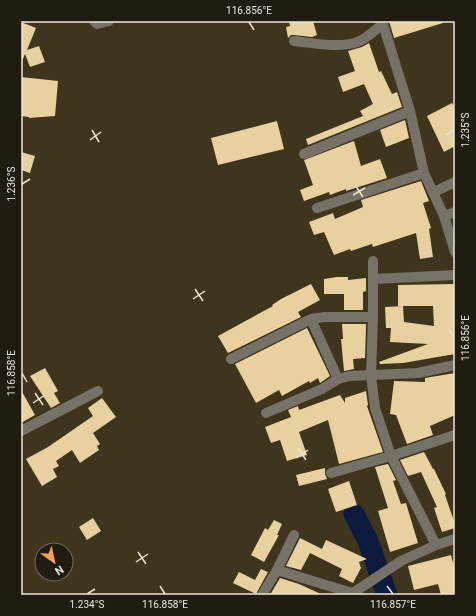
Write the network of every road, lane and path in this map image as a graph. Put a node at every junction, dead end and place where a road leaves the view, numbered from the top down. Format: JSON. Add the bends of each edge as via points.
{"nodes":[{"id":1,"x":94,"y":21,"type":"edge"},
{"id":2,"x":109,"y":21,"type":"edge"},
{"id":3,"x":382,"y":22,"type":"edge"},
{"id":4,"x":294,"y":41,"type":"dead end"},
{"id":5,"x":410,"y":111,"type":"junction"},
{"id":6,"x":304,"y":154,"type":"dead end"},
{"id":7,"x":424,"y":173,"type":"junction"},
{"id":8,"x":455,"y":182,"type":"edge"},
{"id":9,"x":434,"y":192,"type":"junction"},
{"id":10,"x":317,"y":208,"type":"dead end"},
{"id":11,"x":455,"y":212,"type":"edge"},
{"id":12,"x":444,"y":216,"type":"junction"},
{"id":13,"x":455,"y":252,"type":"edge"},
{"id":14,"x":373,"y":262,"type":"dead end"},
{"id":15,"x":455,"y":274,"type":"edge"},
{"id":16,"x":374,"y":279,"type":"junction"},
{"id":17,"x":373,"y":317,"type":"junction"},
{"id":18,"x":311,"y":319,"type":"junction"},
{"id":19,"x":231,"y":359,"type":"dead end"},
{"id":20,"x":455,"y":364,"type":"edge"},
{"id":21,"x":371,"y":375,"type":"junction"},
{"id":22,"x":338,"y":379,"type":"junction"},
{"id":23,"x":98,"y":391,"type":"dead end"},
{"id":24,"x":266,"y":413,"type":"dead end"},
{"id":25,"x":21,"y":431,"type":"edge"},
{"id":26,"x":455,"y":435,"type":"edge"},
{"id":27,"x":391,"y":456,"type":"junction"},
{"id":28,"x":331,"y":473,"type":"dead end"},
{"id":29,"x":294,"y":535,"type":"dead end"},
{"id":30,"x":455,"y":539,"type":"edge"},
{"id":31,"x":436,"y":545,"type":"junction"},
{"id":32,"x":277,"y":570,"type":"junction"},
{"id":33,"x":351,"y":594,"type":"edge"},
{"id":34,"x":262,"y":595,"type":"edge"}],
"edges":[{"from":1,"to":2,"type":"street","via":[[97,24]]},
{"from":3,"to":4,"type":"street","via":[[360,41],[352,43],[319,44]]},
{"from":3,"to":5,"type":"street"},
{"from":5,"to":6,"type":"street"},
{"from":5,"to":7,"type":"street"},
{"from":7,"to":9,"type":"street"},
{"from":7,"to":10,"type":"street"},
{"from":8,"to":9,"type":"street"},
{"from":9,"to":12,"type":"street"},
{"from":11,"to":12,"type":"street"},
{"from":12,"to":13,"type":"street"},
{"from":14,"to":16,"type":"street"},
{"from":15,"to":16,"type":"street"},
{"from":16,"to":17,"type":"street"},
{"from":17,"to":18,"type":"street"},
{"from":17,"to":21,"type":"street"},
{"from":18,"to":19,"type":"street"},
{"from":18,"to":22,"type":"street"},
{"from":20,"to":21,"type":"street","via":[[418,373]]},
{"from":21,"to":22,"type":"street"},
{"from":21,"to":27,"type":"street","via":[[375,408]]},
{"from":22,"to":24,"type":"street","via":[[322,389]]},
{"from":23,"to":25,"type":"street"},
{"from":26,"to":27,"type":"street"},
{"from":27,"to":28,"type":"street"},
{"from":27,"to":31,"type":"street"},
{"from":29,"to":32,"type":"street"},
{"from":30,"to":31,"type":"street"},
{"from":31,"to":33,"type":"street","via":[[400,561]]},
{"from":32,"to":33,"type":"street"},
{"from":32,"to":34,"type":"street"}]}
